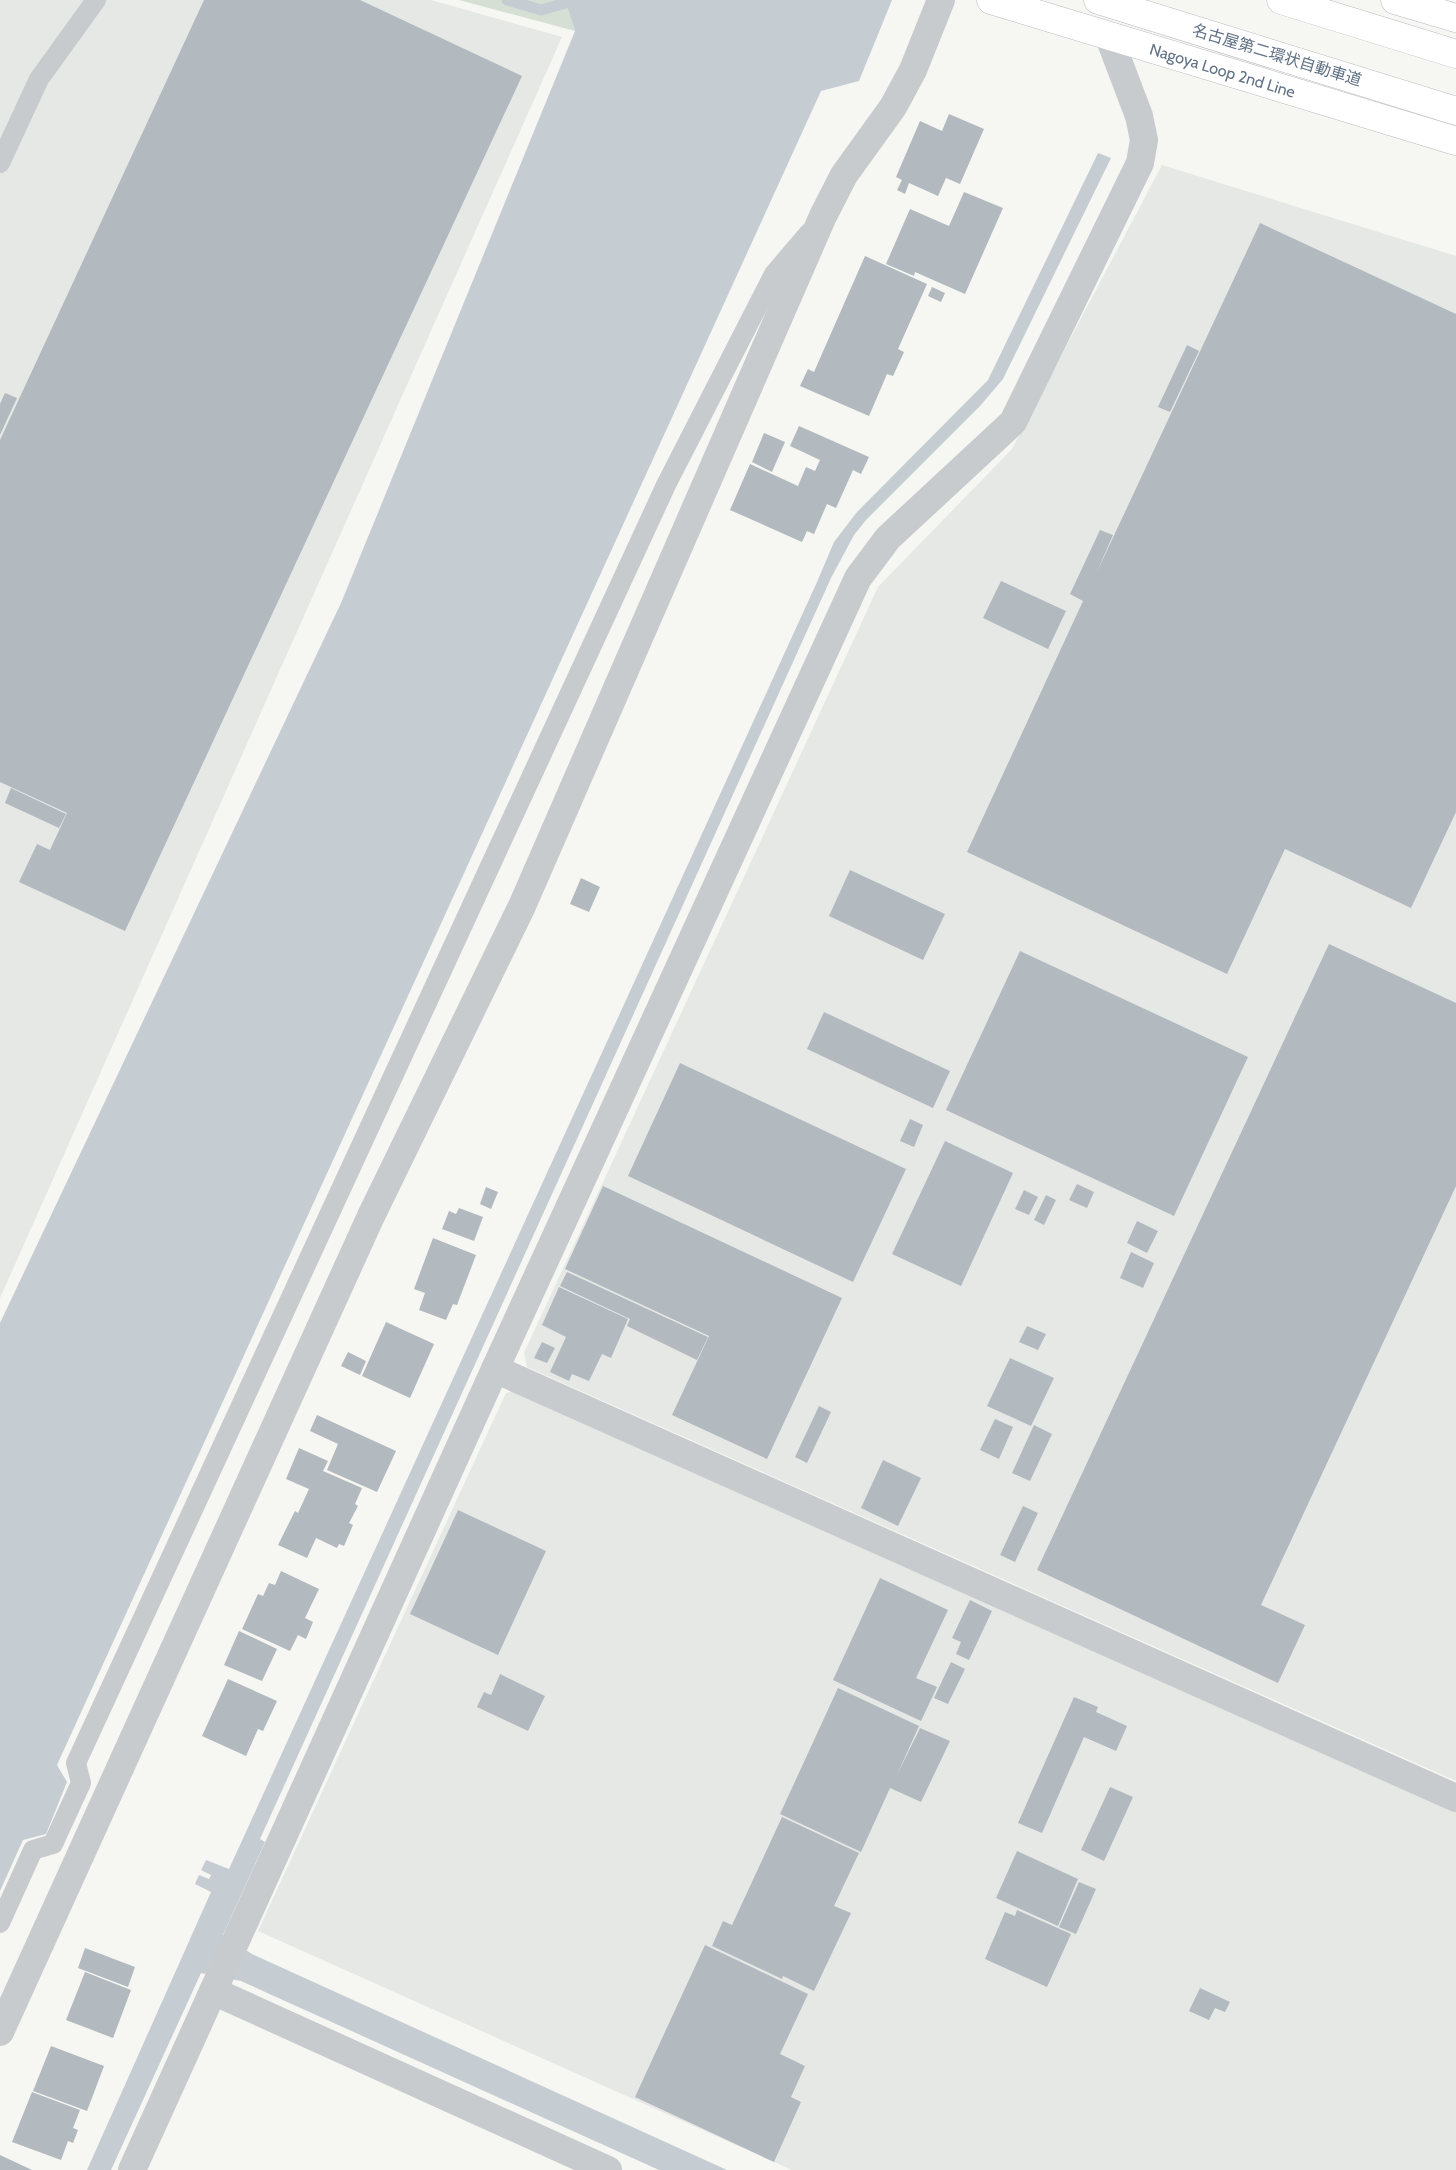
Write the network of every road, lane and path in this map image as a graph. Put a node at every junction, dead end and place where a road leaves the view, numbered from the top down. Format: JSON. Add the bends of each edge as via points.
{"nodes":[{"id":1,"x":96,"y":0,"type":"edge"},
{"id":2,"x":941,"y":0,"type":"edge"},
{"id":3,"x":991,"y":0,"type":"edge"},
{"id":4,"x":1098,"y":0,"type":"edge"},
{"id":5,"x":1281,"y":0,"type":"edge"},
{"id":6,"x":1395,"y":0,"type":"edge"},
{"id":7,"x":1456,"y":18,"type":"edge"},
{"id":8,"x":1109,"y":37,"type":"junction"},
{"id":9,"x":1456,"y":54,"type":"edge"},
{"id":10,"x":1456,"y":111,"type":"edge"},
{"id":11,"x":1456,"y":141,"type":"edge"},
{"id":12,"x":0,"y":163,"type":"edge"},
{"id":13,"x":823,"y":216,"type":"junction"},
{"id":14,"x":495,"y":1369,"type":"junction"},
{"id":15,"x":1456,"y":1798,"type":"edge"},
{"id":16,"x":0,"y":1923,"type":"edge"},
{"id":17,"x":213,"y":1991,"type":"junction"},
{"id":18,"x":0,"y":2032,"type":"edge"},
{"id":19,"x":132,"y":2170,"type":"edge"},
{"id":20,"x":608,"y":2170,"type":"edge"}],
"edges":[{"from":1,"to":12,"type":"lane","via":[[39,79]]},
{"from":2,"to":13,"type":"street","via":[[913,70],[893,107],[844,175]]},
{"from":3,"to":8,"type":"highway","name":"Nagoya Loop 2nd Line"},
{"from":4,"to":10,"type":"highway","name":"名古屋第二環状自動車道"},
{"from":5,"to":9,"type":"highway"},
{"from":6,"to":7,"type":"highway"},
{"from":8,"to":11,"type":"highway","name":"Nagoya Loop 2nd Line"},
{"from":8,"to":14,"type":"street","via":[[1139,116],[1144,140],[1140,162],[1013,422],[888,538],[858,578]]},
{"from":13,"to":16,"type":"lane","via":[[774,274],[666,485],[76,1763],[81,1782],[53,1844],[32,1850]]},
{"from":13,"to":18,"type":"street","via":[[522,906],[371,1216]]},
{"from":14,"to":15,"type":"street"},
{"from":14,"to":17,"type":"street"},
{"from":17,"to":19,"type":"street"},
{"from":17,"to":20,"type":"street"}]}
